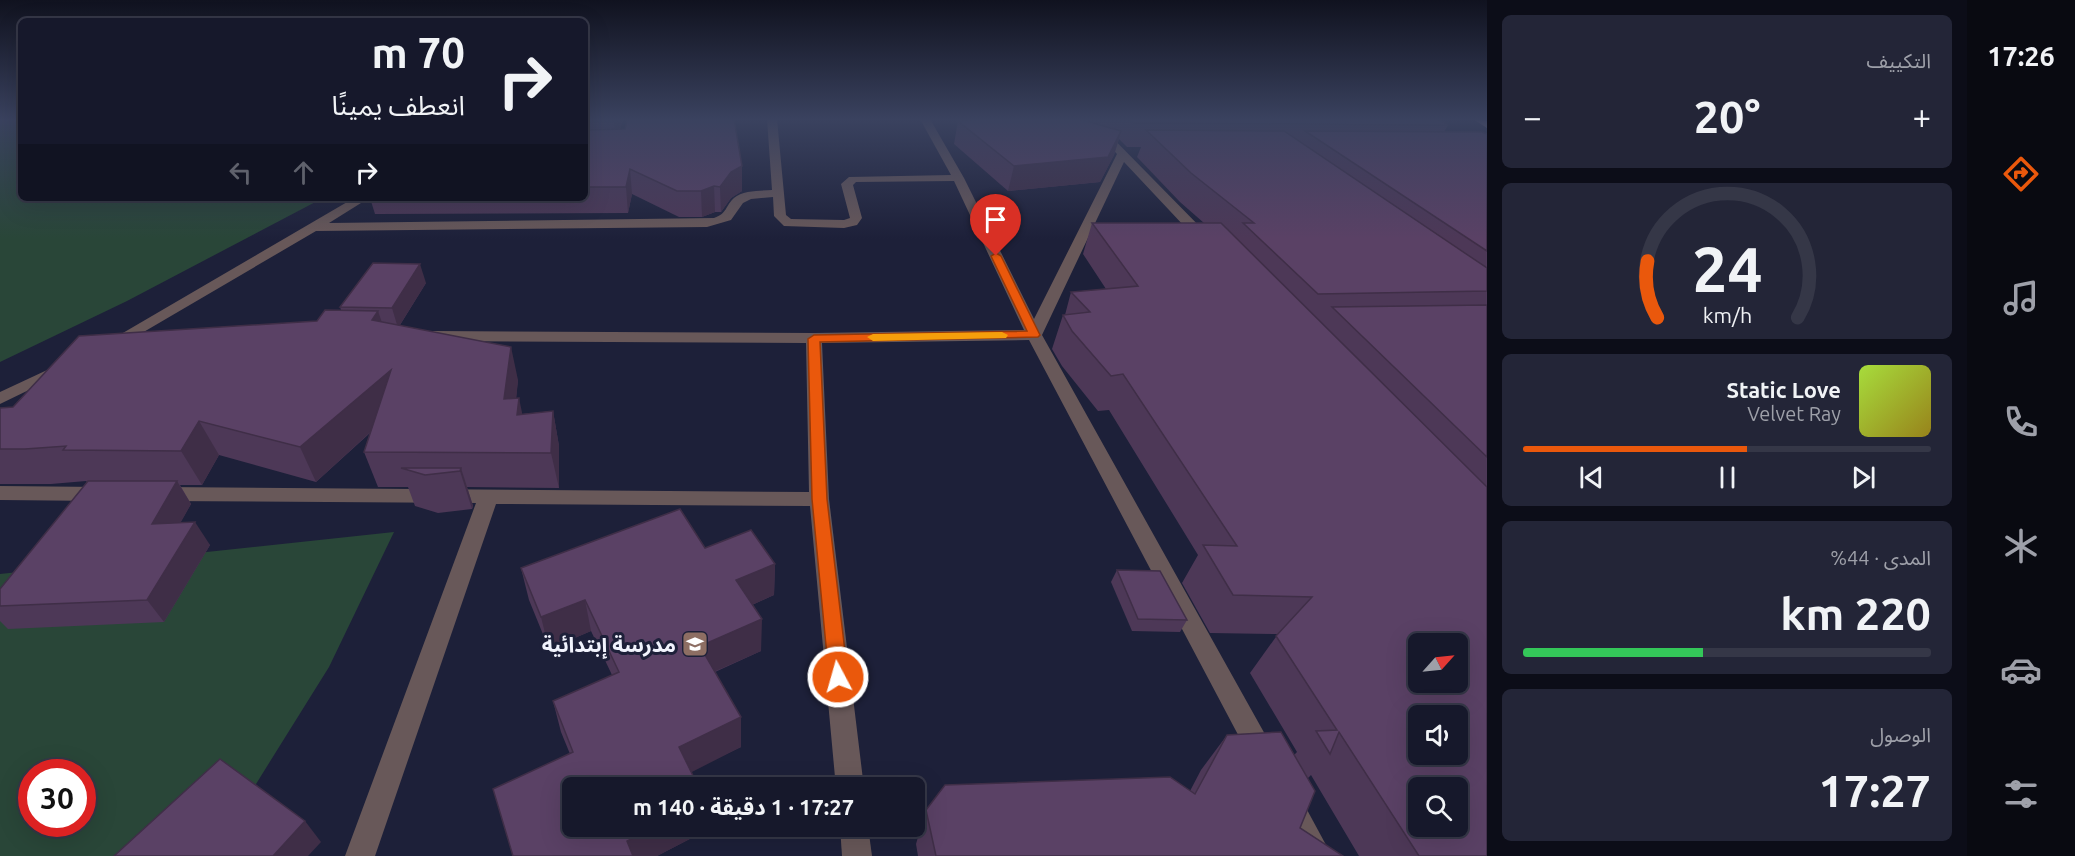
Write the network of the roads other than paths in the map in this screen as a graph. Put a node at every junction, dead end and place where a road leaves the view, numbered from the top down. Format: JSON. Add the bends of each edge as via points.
{"nodes":[{"id":1,"x":775,"y":159,"type":"edge"},
{"id":2,"x":947,"y":159,"type":"edge"},
{"id":3,"x":1125,"y":159,"type":"edge"},
{"id":4,"x":1135,"y":159,"type":"edge"},
{"id":5,"x":958,"y":178,"type":"junction"},
{"id":6,"x":778,"y":193,"type":"junction"},
{"id":7,"x":358,"y":201,"type":"edge"},
{"id":8,"x":313,"y":227,"type":"junction"},
{"id":9,"x":1213,"y":248,"type":"edge"},
{"id":10,"x":132,"y":334,"type":"junction"},
{"id":11,"x":156,"y":334,"type":"edge"},
{"id":12,"x":1034,"y":335,"type":"junction"},
{"id":13,"x":419,"y":336,"type":"edge"},
{"id":14,"x":814,"y":339,"type":"junction"},
{"id":15,"x":101,"y":349,"type":"edge"},
{"id":16,"x":71,"y":364,"type":"edge"},
{"id":17,"x":0,"y":399,"type":"edge"},
{"id":18,"x":0,"y":493,"type":"edge"},
{"id":19,"x":119,"y":494,"type":"edge"},
{"id":20,"x":143,"y":494,"type":"edge"},
{"id":21,"x":488,"y":497,"type":"junction"},
{"id":22,"x":819,"y":499,"type":"junction"},
{"id":23,"x":849,"y":777,"type":"edge"},
{"id":24,"x":855,"y":837,"type":"edge"},
{"id":25,"x":360,"y":856,"type":"edge"},
{"id":26,"x":857,"y":856,"type":"edge"},
{"id":27,"x":1317,"y":856,"type":"edge"}],
"edges":[{"from":1,"to":6,"type":"street"},
{"from":2,"to":5,"type":"street"},
{"from":3,"to":12,"type":"street"},
{"from":4,"to":9,"type":"street"},
{"from":5,"to":6,"type":"street","via":[[850,180],[847,184],[856,218],[844,224],[799,225],[783,221]]},
{"from":5,"to":12,"type":"street"},
{"from":6,"to":8,"type":"street","via":[[741,199],[733,214],[707,223]]},
{"from":7,"to":8,"type":"street"},
{"from":8,"to":10,"type":"street"},
{"from":10,"to":11,"type":"street"},
{"from":10,"to":15,"type":"street"},
{"from":12,"to":14,"type":"street"},
{"from":12,"to":27,"type":"street"},
{"from":13,"to":14,"type":"street"},
{"from":14,"to":22,"type":"street"},
{"from":16,"to":17,"type":"street"},
{"from":18,"to":19,"type":"street"},
{"from":20,"to":21,"type":"street"},
{"from":21,"to":22,"type":"street"},
{"from":21,"to":25,"type":"street"},
{"from":22,"to":23,"type":"street"},
{"from":24,"to":26,"type":"street"}]}
